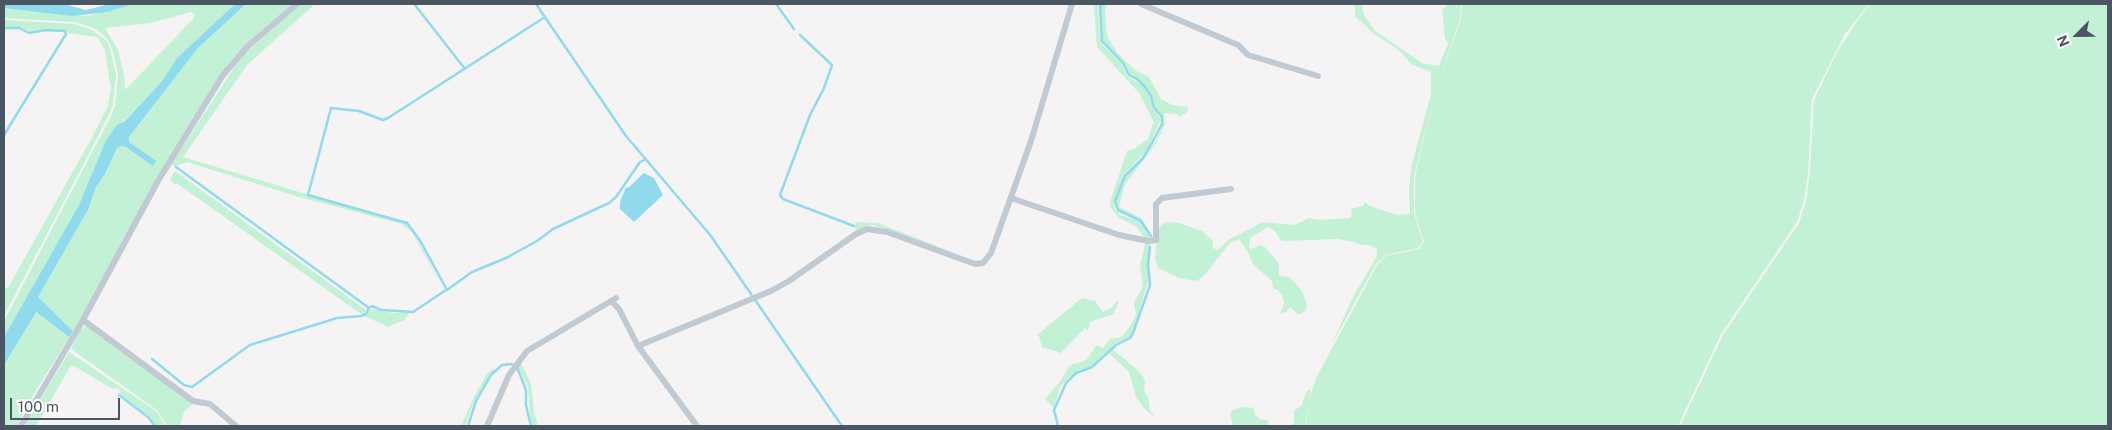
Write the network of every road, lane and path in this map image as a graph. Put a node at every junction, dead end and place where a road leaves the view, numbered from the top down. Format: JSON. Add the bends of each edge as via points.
{"nodes":[{"id":1,"x":297,"y":4,"type":"edge"},
{"id":2,"x":1072,"y":4,"type":"edge"},
{"id":3,"x":1141,"y":4,"type":"edge"},
{"id":4,"x":1318,"y":76,"type":"dead end"},
{"id":5,"x":1231,"y":189,"type":"dead end"},
{"id":6,"x":1011,"y":198,"type":"junction"},
{"id":7,"x":83,"y":320,"type":"junction"},
{"id":8,"x":638,"y":346,"type":"junction"},
{"id":9,"x":21,"y":426,"type":"edge"},
{"id":10,"x":236,"y":426,"type":"edge"},
{"id":11,"x":486,"y":426,"type":"edge"},
{"id":12,"x":696,"y":426,"type":"edge"}],
"edges":[{"from":1,"to":7,"type":"street","via":[[248,46],[223,75],[158,181]]},
{"from":2,"to":6,"type":"street"},
{"from":3,"to":4,"type":"street","via":[[1238,45],[1248,55]]},
{"from":5,"to":6,"type":"street","via":[[1162,198],[1156,204],[1156,240],[1148,241],[1119,235]]},
{"from":6,"to":8,"type":"street","via":[[991,253],[983,263],[975,264],[887,232],[867,229],[771,291]]},
{"from":7,"to":9,"type":"street"},
{"from":7,"to":10,"type":"street","via":[[193,401],[210,404]]},
{"from":8,"to":11,"type":"street","via":[[613,299],[527,351],[509,375]]},
{"from":8,"to":12,"type":"street"}]}
